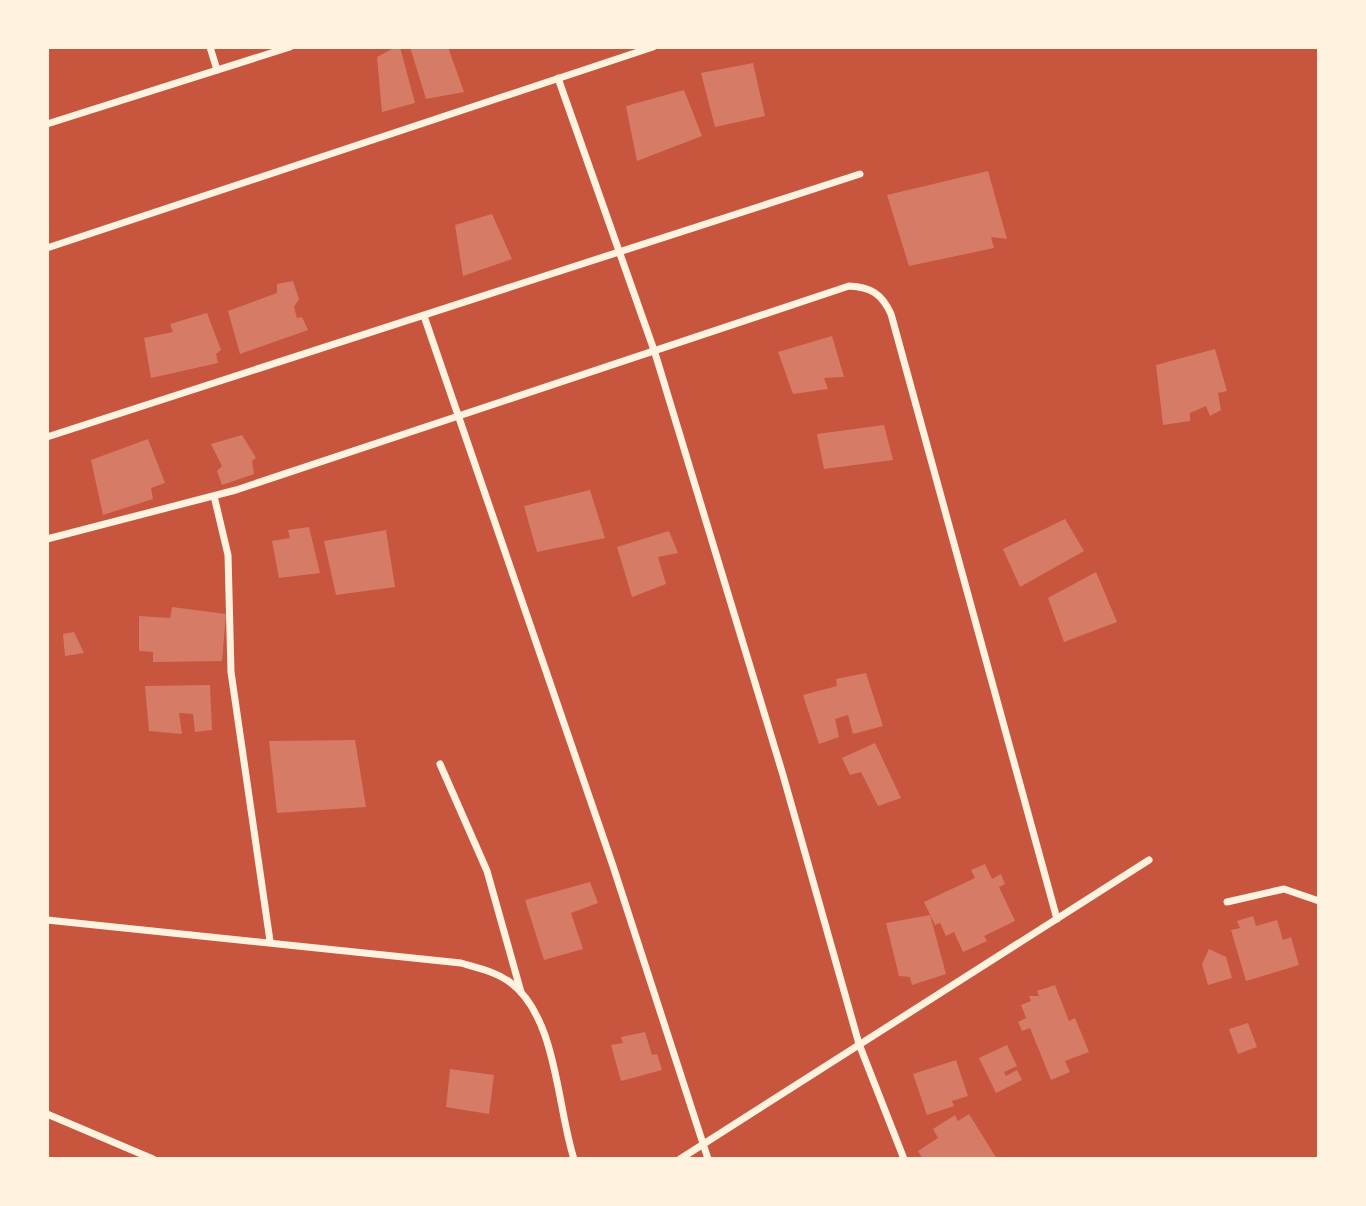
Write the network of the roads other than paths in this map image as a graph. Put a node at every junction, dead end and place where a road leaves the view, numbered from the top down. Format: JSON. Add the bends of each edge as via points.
{"nodes":[{"id":1,"x":210,"y":47,"type":"edge"},
{"id":2,"x":290,"y":47,"type":"edge"},
{"id":3,"x":653,"y":47,"type":"edge"},
{"id":4,"x":217,"y":70,"type":"junction"},
{"id":5,"x":558,"y":78,"type":"junction"},
{"id":6,"x":47,"y":124,"type":"edge"},
{"id":7,"x":860,"y":174,"type":"dead end"},
{"id":8,"x":47,"y":248,"type":"edge"},
{"id":9,"x":619,"y":252,"type":"junction"},
{"id":10,"x":424,"y":316,"type":"junction"},
{"id":11,"x":654,"y":353,"type":"junction"},
{"id":12,"x":458,"y":415,"type":"junction"},
{"id":13,"x":47,"y":437,"type":"edge"},
{"id":14,"x":214,"y":496,"type":"junction"},
{"id":15,"x":47,"y":539,"type":"edge"},
{"id":16,"x":440,"y":764,"type":"dead end"},
{"id":17,"x":1149,"y":860,"type":"dead end"},
{"id":18,"x":1319,"y":901,"type":"edge"},
{"id":19,"x":1227,"y":902,"type":"dead end"},
{"id":20,"x":1057,"y":919,"type":"junction"},
{"id":21,"x":47,"y":920,"type":"edge"},
{"id":22,"x":270,"y":941,"type":"junction"},
{"id":23,"x":522,"y":992,"type":"junction"},
{"id":24,"x":859,"y":1044,"type":"junction"},
{"id":25,"x":47,"y":1114,"type":"edge"},
{"id":26,"x":703,"y":1145,"type":"junction"},
{"id":27,"x":153,"y":1159,"type":"edge"},
{"id":28,"x":574,"y":1159,"type":"edge"},
{"id":29,"x":680,"y":1159,"type":"edge"},
{"id":30,"x":708,"y":1159,"type":"edge"},
{"id":31,"x":904,"y":1159,"type":"edge"}],
"edges":[{"from":1,"to":4,"type":"street"},
{"from":2,"to":4,"type":"street"},
{"from":3,"to":5,"type":"street"},
{"from":4,"to":6,"type":"street"},
{"from":5,"to":8,"type":"street"},
{"from":5,"to":9,"type":"street"},
{"from":7,"to":9,"type":"street"},
{"from":9,"to":10,"type":"street"},
{"from":9,"to":11,"type":"street"},
{"from":10,"to":12,"type":"street"},
{"from":10,"to":13,"type":"street"},
{"from":11,"to":12,"type":"street"},
{"from":11,"to":20,"type":"street","via":[[849,286],[863,287],[885,301]]},
{"from":11,"to":24,"type":"street","via":[[783,775]]},
{"from":12,"to":14,"type":"street"},
{"from":12,"to":26,"type":"street","via":[[618,879]]},
{"from":14,"to":15,"type":"street"},
{"from":14,"to":22,"type":"street","via":[[228,555],[231,672]]},
{"from":16,"to":23,"type":"street","via":[[487,871]]},
{"from":17,"to":20,"type":"street"},
{"from":18,"to":19,"type":"street","via":[[1284,889]]},
{"from":20,"to":24,"type":"street"},
{"from":21,"to":22,"type":"street"},
{"from":22,"to":23,"type":"street","via":[[461,963],[496,974]]},
{"from":23,"to":28,"type":"street","via":[[551,1059]]},
{"from":24,"to":26,"type":"street"},
{"from":24,"to":31,"type":"street"},
{"from":25,"to":27,"type":"street"},
{"from":26,"to":29,"type":"street"},
{"from":26,"to":30,"type":"street"}]}
